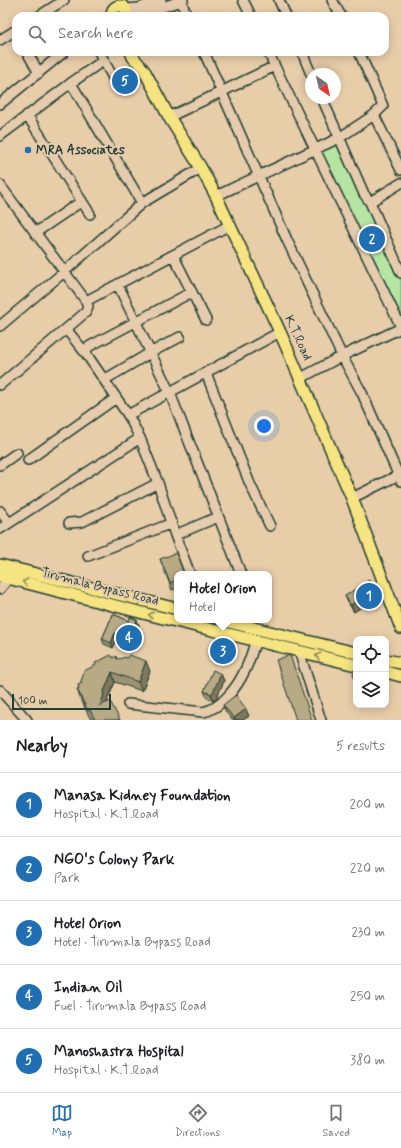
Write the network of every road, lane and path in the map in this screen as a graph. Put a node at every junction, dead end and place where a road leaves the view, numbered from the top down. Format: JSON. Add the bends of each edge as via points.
{"nodes":[{"id":1,"x":64,"y":0,"type":"edge"},
{"id":2,"x":161,"y":0,"type":"edge"},
{"id":3,"x":182,"y":0,"type":"edge"},
{"id":4,"x":243,"y":0,"type":"edge"},
{"id":5,"x":279,"y":0,"type":"edge"},
{"id":6,"x":332,"y":0,"type":"edge"},
{"id":7,"x":119,"y":11,"type":"edge"},
{"id":8,"x":45,"y":12,"type":"edge"},
{"id":9,"x":149,"y":12,"type":"edge"},
{"id":10,"x":186,"y":12,"type":"edge"},
{"id":11,"x":249,"y":12,"type":"edge"},
{"id":12,"x":284,"y":12,"type":"edge"},
{"id":13,"x":339,"y":12,"type":"edge"},
{"id":14,"x":12,"y":34,"type":"edge"},
{"id":15,"x":1,"y":39,"type":"edge"},
{"id":16,"x":28,"y":56,"type":"edge"},
{"id":17,"x":59,"y":56,"type":"edge"},
{"id":18,"x":101,"y":56,"type":"edge"},
{"id":19,"x":133,"y":56,"type":"edge"},
{"id":20,"x":142,"y":56,"type":"edge"},
{"id":21,"x":206,"y":56,"type":"edge"},
{"id":22,"x":270,"y":56,"type":"edge"},
{"id":23,"x":304,"y":56,"type":"edge"},
{"id":24,"x":361,"y":56,"type":"edge"},
{"id":25,"x":275,"y":66,"type":"junction"},
{"id":26,"x":309,"y":68,"type":"edge"},
{"id":27,"x":145,"y":72,"type":"junction"},
{"id":28,"x":39,"y":73,"type":"junction"},
{"id":29,"x":71,"y":83,"type":"junction"},
{"id":30,"x":116,"y":83,"type":"dead end"},
{"id":31,"x":222,"y":92,"type":"junction"},
{"id":32,"x":0,"y":104,"type":"edge"},
{"id":33,"x":325,"y":104,"type":"edge"},
{"id":34,"x":27,"y":115,"type":"junction"},
{"id":35,"x":374,"y":115,"type":"junction"},
{"id":36,"x":169,"y":117,"type":"junction"},
{"id":37,"x":0,"y":136,"type":"edge"},
{"id":38,"x":339,"y":138,"type":"junction"},
{"id":39,"x":316,"y":149,"type":"junction"},
{"id":40,"x":201,"y":168,"type":"junction"},
{"id":41,"x":401,"y":170,"type":"edge"},
{"id":42,"x":259,"y":176,"type":"junction"},
{"id":43,"x":401,"y":183,"type":"edge"},
{"id":44,"x":0,"y":185,"type":"edge"},
{"id":45,"x":216,"y":196,"type":"junction"},
{"id":46,"x":82,"y":201,"type":"junction"},
{"id":47,"x":370,"y":202,"type":"junction"},
{"id":48,"x":142,"y":203,"type":"junction"},
{"id":49,"x":90,"y":214,"type":"dead end"},
{"id":50,"x":230,"y":225,"type":"junction"},
{"id":51,"x":35,"y":233,"type":"junction"},
{"id":52,"x":173,"y":255,"type":"junction"},
{"id":53,"x":64,"y":272,"type":"junction"},
{"id":54,"x":401,"y":273,"type":"edge"},
{"id":55,"x":118,"y":284,"type":"junction"},
{"id":56,"x":192,"y":292,"type":"junction"},
{"id":57,"x":86,"y":301,"type":"junction"},
{"id":58,"x":206,"y":320,"type":"dead end"},
{"id":59,"x":135,"y":322,"type":"junction"},
{"id":60,"x":0,"y":326,"type":"edge"},
{"id":61,"x":401,"y":328,"type":"edge"},
{"id":62,"x":66,"y":329,"type":"junction"},
{"id":63,"x":280,"y":332,"type":"junction"},
{"id":64,"x":180,"y":337,"type":"dead end"},
{"id":65,"x":150,"y":353,"type":"junction"},
{"id":66,"x":87,"y":355,"type":"junction"},
{"id":67,"x":342,"y":356,"type":"junction"},
{"id":68,"x":206,"y":373,"type":"junction"},
{"id":69,"x":301,"y":378,"type":"junction"},
{"id":70,"x":104,"y":380,"type":"junction"},
{"id":71,"x":0,"y":385,"type":"edge"},
{"id":72,"x":170,"y":393,"type":"junction"},
{"id":73,"x":116,"y":398,"type":"junction"},
{"id":74,"x":128,"y":415,"type":"junction"},
{"id":75,"x":140,"y":438,"type":"junction"},
{"id":76,"x":17,"y":453,"type":"dead end"},
{"id":77,"x":28,"y":460,"type":"dead end"},
{"id":78,"x":0,"y":465,"type":"edge"},
{"id":79,"x":400,"y":477,"type":"edge"},
{"id":80,"x":158,"y":483,"type":"junction"},
{"id":81,"x":352,"y":498,"type":"junction"},
{"id":82,"x":0,"y":511,"type":"edge"},
{"id":83,"x":218,"y":517,"type":"junction"},
{"id":84,"x":9,"y":523,"type":"junction"},
{"id":85,"x":69,"y":523,"type":"dead end"},
{"id":86,"x":172,"y":523,"type":"junction"},
{"id":87,"x":270,"y":526,"type":"dead end"},
{"id":88,"x":0,"y":529,"type":"edge"},
{"id":89,"x":175,"y":535,"type":"junction"},
{"id":90,"x":88,"y":556,"type":"dead end"},
{"id":91,"x":0,"y":565,"type":"edge"},
{"id":92,"x":189,"y":571,"type":"edge"},
{"id":93,"x":240,"y":571,"type":"edge"},
{"id":94,"x":7,"y":574,"type":"edge"},
{"id":95,"x":0,"y":589,"type":"edge"},
{"id":96,"x":174,"y":608,"type":"edge"},
{"id":97,"x":174,"y":619,"type":"edge"},
{"id":98,"x":189,"y":623,"type":"edge"},
{"id":99,"x":243,"y":623,"type":"edge"},
{"id":100,"x":401,"y":628,"type":"edge"},
{"id":101,"x":272,"y":639,"type":"junction"},
{"id":102,"x":256,"y":641,"type":"junction"},
{"id":103,"x":299,"y":651,"type":"junction"},
{"id":104,"x":353,"y":652,"type":"edge"},
{"id":105,"x":389,"y":661,"type":"edge"},
{"id":106,"x":401,"y":663,"type":"edge"},
{"id":107,"x":353,"y":664,"type":"edge"},
{"id":108,"x":389,"y":673,"type":"edge"},
{"id":109,"x":401,"y":676,"type":"edge"},
{"id":110,"x":0,"y":690,"type":"edge"},
{"id":111,"x":128,"y":704,"type":"dead end"},
{"id":112,"x":213,"y":708,"type":"junction"},
{"id":113,"x":27,"y":720,"type":"edge"},
{"id":114,"x":200,"y":720,"type":"edge"},
{"id":115,"x":321,"y":720,"type":"edge"}],
"edges":[{"from":1,"to":8,"type":"street"},
{"from":2,"to":7,"type":"street","via":[[148,6]]},
{"from":3,"to":9,"type":"street"},
{"from":3,"to":10,"type":"street"},
{"from":4,"to":11,"type":"street"},
{"from":5,"to":12,"type":"street"},
{"from":6,"to":13,"type":"street"},
{"from":14,"to":15,"type":"street"},
{"from":16,"to":28,"type":"street"},
{"from":17,"to":28,"type":"street"},
{"from":18,"to":29,"type":"street"},
{"from":18,"to":30,"type":"street"},
{"from":19,"to":27,"type":"main road","name":"K.T.Road"},
{"from":20,"to":27,"type":"main road","name":"K.T.Road"},
{"from":21,"to":31,"type":"street"},
{"from":22,"to":25,"type":"street"},
{"from":23,"to":26,"type":"street"},
{"from":24,"to":35,"type":"street","via":[[383,106]]},
{"from":25,"to":31,"type":"street"},
{"from":25,"to":39,"type":"street"},
{"from":27,"to":36,"type":"main road","name":"K.T.Road"},
{"from":28,"to":32,"type":"street"},
{"from":29,"to":34,"type":"street"},
{"from":29,"to":48,"type":"street"},
{"from":31,"to":36,"type":"street"},
{"from":31,"to":42,"type":"street"},
{"from":33,"to":38,"type":"street"},
{"from":34,"to":37,"type":"street"},
{"from":34,"to":46,"type":"street"},
{"from":35,"to":38,"type":"street"},
{"from":35,"to":41,"type":"street"},
{"from":36,"to":40,"type":"main road","name":"K.T.Road"},
{"from":38,"to":39,"type":"street"},
{"from":38,"to":47,"type":"street"},
{"from":39,"to":42,"type":"street"},
{"from":39,"to":61,"type":"street"},
{"from":40,"to":45,"type":"main road","name":"K.T.Road"},
{"from":40,"to":48,"type":"street"},
{"from":42,"to":45,"type":"street"},
{"from":42,"to":67,"type":"street"},
{"from":43,"to":47,"type":"street"},
{"from":44,"to":51,"type":"street"},
{"from":45,"to":50,"type":"main road","name":"K.T.Road"},
{"from":46,"to":49,"type":"street"},
{"from":46,"to":51,"type":"street"},
{"from":47,"to":54,"type":"street"},
{"from":48,"to":53,"type":"street"},
{"from":50,"to":52,"type":"street"},
{"from":50,"to":63,"type":"main road","name":"K.T.Road"},
{"from":51,"to":53,"type":"street"},
{"from":52,"to":55,"type":"street"},
{"from":52,"to":56,"type":"street"},
{"from":53,"to":57,"type":"street"},
{"from":53,"to":60,"type":"street"},
{"from":55,"to":57,"type":"street"},
{"from":55,"to":59,"type":"street"},
{"from":56,"to":58,"type":"street"},
{"from":56,"to":59,"type":"street"},
{"from":57,"to":62,"type":"street","via":[[86,312]]},
{"from":59,"to":65,"type":"street"},
{"from":59,"to":66,"type":"street","via":[[90,346],[86,350]]},
{"from":61,"to":67,"type":"street"},
{"from":62,"to":66,"type":"street"},
{"from":62,"to":71,"type":"street"},
{"from":63,"to":68,"type":"street"},
{"from":63,"to":69,"type":"main road","name":"K.T.Road"},
{"from":64,"to":65,"type":"street"},
{"from":65,"to":70,"type":"street"},
{"from":65,"to":72,"type":"street"},
{"from":66,"to":70,"type":"street"},
{"from":67,"to":69,"type":"street"},
{"from":67,"to":79,"type":"street","via":[[362,393]]},
{"from":68,"to":72,"type":"street"},
{"from":68,"to":87,"type":"street","via":[[250,484]]},
{"from":69,"to":81,"type":"main road","name":"K.T.Road"},
{"from":70,"to":73,"type":"street"},
{"from":72,"to":74,"type":"street"},
{"from":72,"to":83,"type":"street"},
{"from":73,"to":74,"type":"street"},
{"from":73,"to":77,"type":"street"},
{"from":74,"to":75,"type":"street"},
{"from":75,"to":80,"type":"street"},
{"from":75,"to":84,"type":"street"},
{"from":76,"to":78,"type":"street"},
{"from":79,"to":81,"type":"street"},
{"from":80,"to":85,"type":"street","via":[[82,522]]},
{"from":80,"to":86,"type":"street"},
{"from":81,"to":100,"type":"main road","name":"K.T.Road"},
{"from":82,"to":84,"type":"street"},
{"from":83,"to":89,"type":"street"},
{"from":83,"to":93,"type":"street"},
{"from":84,"to":88,"type":"street"},
{"from":86,"to":89,"type":"street"},
{"from":86,"to":90,"type":"street"},
{"from":89,"to":92,"type":"street"},
{"from":91,"to":94,"type":"main road","name":"Tirumala Bypass Road"},
{"from":94,"to":95,"type":"street"},
{"from":94,"to":96,"type":"main road","name":"Tirumala Bypass Road"},
{"from":97,"to":94,"type":"main road","name":"Tirumala Bypass Road","one_way":true},
{"from":102,"to":98,"type":"main road","name":"Tirumala Bypass Road","one_way":true},
{"from":99,"to":101,"type":"main road","name":"Tirumala Bypass Road"},
{"from":101,"to":102,"type":"main road","name":"Tirumala Bypass Road"},
{"from":101,"to":103,"type":"main road","name":"Tirumala Bypass Road"},
{"from":101,"to":104,"type":"main road","name":"Tirumala Bypass Road"},
{"from":102,"to":112,"type":"street","via":[[238,683],[224,700]]},
{"from":107,"to":103,"type":"main road","name":"Tirumala Bypass Road","one_way":true},
{"from":103,"to":115,"type":"street"},
{"from":105,"to":106,"type":"main road"},
{"from":108,"to":109,"type":"main road"},
{"from":110,"to":113,"type":"street"},
{"from":111,"to":112,"type":"street","via":[[202,712]]},
{"from":112,"to":114,"type":"street","via":[[212,714]]}]}
